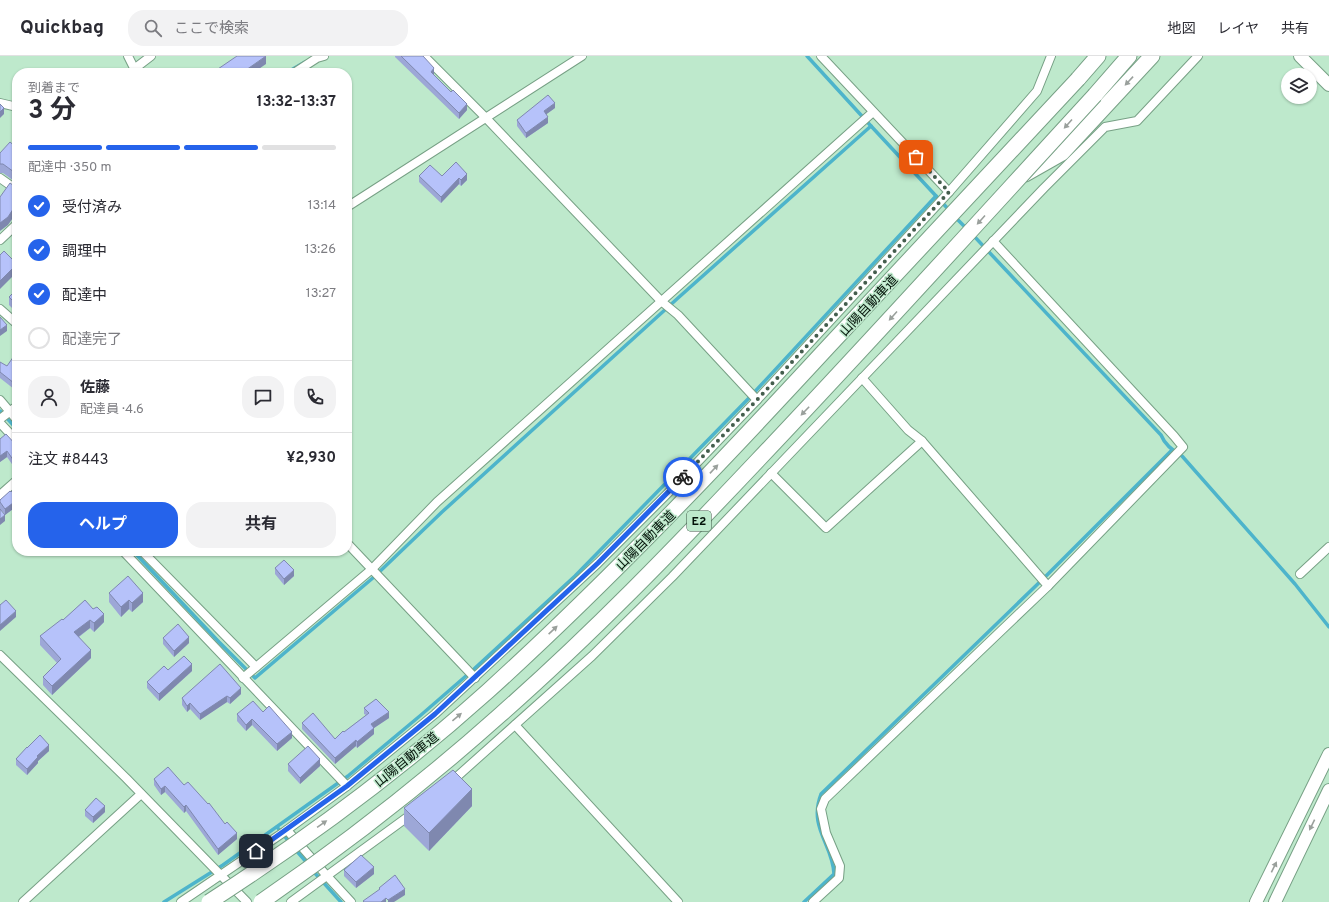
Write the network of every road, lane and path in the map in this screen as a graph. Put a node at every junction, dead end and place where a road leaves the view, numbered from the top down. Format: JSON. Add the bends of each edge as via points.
{"nodes":[{"id":1,"x":128,"y":56,"type":"edge"},
{"id":2,"x":151,"y":56,"type":"edge"},
{"id":3,"x":324,"y":56,"type":"edge"},
{"id":4,"x":424,"y":56,"type":"edge"},
{"id":5,"x":582,"y":56,"type":"edge"},
{"id":6,"x":821,"y":56,"type":"edge"},
{"id":7,"x":1051,"y":56,"type":"edge"},
{"id":8,"x":1094,"y":56,"type":"edge"},
{"id":9,"x":1098,"y":56,"type":"edge"},
{"id":10,"x":1129,"y":56,"type":"edge"},
{"id":11,"x":1152,"y":56,"type":"edge"},
{"id":12,"x":1198,"y":56,"type":"edge"},
{"id":13,"x":1300,"y":56,"type":"edge"},
{"id":14,"x":132,"y":68,"type":"edge"},
{"id":15,"x":138,"y":68,"type":"edge"},
{"id":16,"x":302,"y":68,"type":"edge"},
{"id":17,"x":1078,"y":79,"type":"junction"},
{"id":18,"x":1329,"y":85,"type":"edge"},
{"id":19,"x":0,"y":103,"type":"edge"},
{"id":20,"x":12,"y":106,"type":"edge"},
{"id":21,"x":870,"y":114,"type":"junction"},
{"id":22,"x":486,"y":118,"type":"junction"},
{"id":23,"x":1020,"y":177,"type":"junction"},
{"id":24,"x":0,"y":178,"type":"edge"},
{"id":25,"x":12,"y":186,"type":"edge"},
{"id":26,"x":947,"y":194,"type":"junction"},
{"id":27,"x":352,"y":205,"type":"edge"},
{"id":28,"x":12,"y":229,"type":"edge"},
{"id":29,"x":0,"y":240,"type":"edge"},
{"id":30,"x":991,"y":244,"type":"junction"},
{"id":31,"x":663,"y":302,"type":"junction"},
{"id":32,"x":0,"y":309,"type":"edge"},
{"id":33,"x":12,"y":320,"type":"edge"},
{"id":34,"x":862,"y":378,"type":"junction"},
{"id":35,"x":753,"y":396,"type":"junction"},
{"id":36,"x":0,"y":400,"type":"edge"},
{"id":37,"x":12,"y":411,"type":"edge"},
{"id":38,"x":3,"y":420,"type":"edge"},
{"id":39,"x":12,"y":434,"type":"edge"},
{"id":40,"x":922,"y":441,"type":"junction"},
{"id":41,"x":771,"y":473,"type":"junction"},
{"id":42,"x":12,"y":484,"type":"edge"},
{"id":43,"x":0,"y":495,"type":"edge"},
{"id":44,"x":1329,"y":547,"type":"edge"},
{"id":45,"x":352,"y":548,"type":"edge"},
{"id":46,"x":128,"y":556,"type":"edge"},
{"id":47,"x":147,"y":556,"type":"edge"},
{"id":48,"x":376,"y":572,"type":"junction"},
{"id":49,"x":1300,"y":574,"type":"dead end"},
{"id":50,"x":1044,"y":581,"type":"junction"},
{"id":51,"x":0,"y":655,"type":"edge"},
{"id":52,"x":255,"y":668,"type":"junction"},
{"id":53,"x":471,"y":674,"type":"junction"},
{"id":54,"x":245,"y":676,"type":"junction"},
{"id":55,"x":515,"y":725,"type":"junction"},
{"id":56,"x":1329,"y":754,"type":"edge"},
{"id":57,"x":344,"y":782,"type":"junction"},
{"id":58,"x":445,"y":787,"type":"edge"},
{"id":59,"x":1329,"y":790,"type":"edge"},
{"id":60,"x":141,"y":794,"type":"junction"},
{"id":61,"x":421,"y":806,"type":"edge"},
{"id":62,"x":283,"y":833,"type":"junction"},
{"id":63,"x":218,"y":871,"type":"junction"},
{"id":64,"x":322,"y":879,"type":"junction"},
{"id":65,"x":23,"y":902,"type":"edge"},
{"id":66,"x":181,"y":902,"type":"edge"},
{"id":67,"x":209,"y":902,"type":"edge"},
{"id":68,"x":247,"y":902,"type":"edge"},
{"id":69,"x":261,"y":902,"type":"edge"},
{"id":70,"x":291,"y":902,"type":"edge"},
{"id":71,"x":351,"y":902,"type":"edge"},
{"id":72,"x":678,"y":902,"type":"edge"},
{"id":73,"x":813,"y":902,"type":"edge"},
{"id":74,"x":1256,"y":902,"type":"edge"},
{"id":75,"x":1275,"y":902,"type":"edge"}],
"edges":[{"from":1,"to":14,"type":"street"},
{"from":2,"to":15,"type":"street"},
{"from":3,"to":16,"type":"street"},
{"from":4,"to":22,"type":"street"},
{"from":5,"to":22,"type":"street"},
{"from":6,"to":21,"type":"street"},
{"from":7,"to":26,"type":"street","via":[[1037,91]]},
{"from":8,"to":17,"type":"highway"},
{"from":9,"to":17,"type":"highway","name":"山陽自動車道","number":"E2"},
{"from":10,"to":23,"type":"highway","name":"山陽自動車道","number":"E2","one_way":true,"bridge":true},
{"from":11,"to":23,"type":"highway","one_way":true,"via":[[1062,153]]},
{"from":12,"to":30,"type":"street","via":[[1137,121],[1106,127]]},
{"from":13,"to":18,"type":"street"},
{"from":67,"to":17,"type":"highway","name":"山陽自動車道","number":"E2","one_way":true,"bridge":true,"via":[[338,813],[410,757],[487,691],[593,592],[710,473]]},
{"from":19,"to":20,"type":"street"},
{"from":21,"to":26,"type":"street"},
{"from":21,"to":31,"type":"street"},
{"from":22,"to":27,"type":"street"},
{"from":22,"to":31,"type":"street"},
{"from":23,"to":69,"type":"highway","name":"山陽自動車道","number":"E2","one_way":true,"bridge":true,"via":[[724,496],[602,620],[501,715],[427,778]]},
{"from":24,"to":25,"type":"street"},
{"from":26,"to":35,"type":"street"},
{"from":28,"to":29,"type":"street"},
{"from":30,"to":34,"type":"street"},
{"from":30,"to":50,"type":"street","via":[[1183,447]]},
{"from":31,"to":35,"type":"street"},
{"from":31,"to":48,"type":"street","via":[[437,502]]},
{"from":32,"to":33,"type":"street"},
{"from":34,"to":40,"type":"street","via":[[908,430]]},
{"from":34,"to":41,"type":"street"},
{"from":35,"to":53,"type":"street","via":[[668,493],[598,563]]},
{"from":36,"to":38,"type":"street"},
{"from":37,"to":38,"type":"street"},
{"from":38,"to":39,"type":"street"},
{"from":40,"to":41,"type":"street","via":[[826,528]]},
{"from":40,"to":50,"type":"street"},
{"from":41,"to":55,"type":"street","via":[[672,577]]},
{"from":42,"to":43,"type":"street"},
{"from":44,"to":49,"type":"street"},
{"from":45,"to":48,"type":"street"},
{"from":46,"to":54,"type":"street"},
{"from":47,"to":52,"type":"street"},
{"from":48,"to":52,"type":"street"},
{"from":48,"to":53,"type":"street"},
{"from":50,"to":73,"type":"street","via":[[825,799],[821,809],[826,833],[840,866],[839,878]]},
{"from":51,"to":60,"type":"street"},
{"from":52,"to":54,"type":"street"},
{"from":53,"to":57,"type":"street","via":[[435,714]]},
{"from":54,"to":57,"type":"street"},
{"from":55,"to":58,"type":"street"},
{"from":55,"to":72,"type":"street"},
{"from":74,"to":56,"type":"street","one_way":true},
{"from":57,"to":62,"type":"street"},
{"from":59,"to":75,"type":"street","one_way":true},
{"from":60,"to":63,"type":"street"},
{"from":60,"to":65,"type":"street"},
{"from":61,"to":64,"type":"street"},
{"from":62,"to":63,"type":"street"},
{"from":62,"to":64,"type":"street"},
{"from":63,"to":66,"type":"street"},
{"from":63,"to":68,"type":"street"},
{"from":64,"to":70,"type":"street"},
{"from":64,"to":71,"type":"street"}]}
